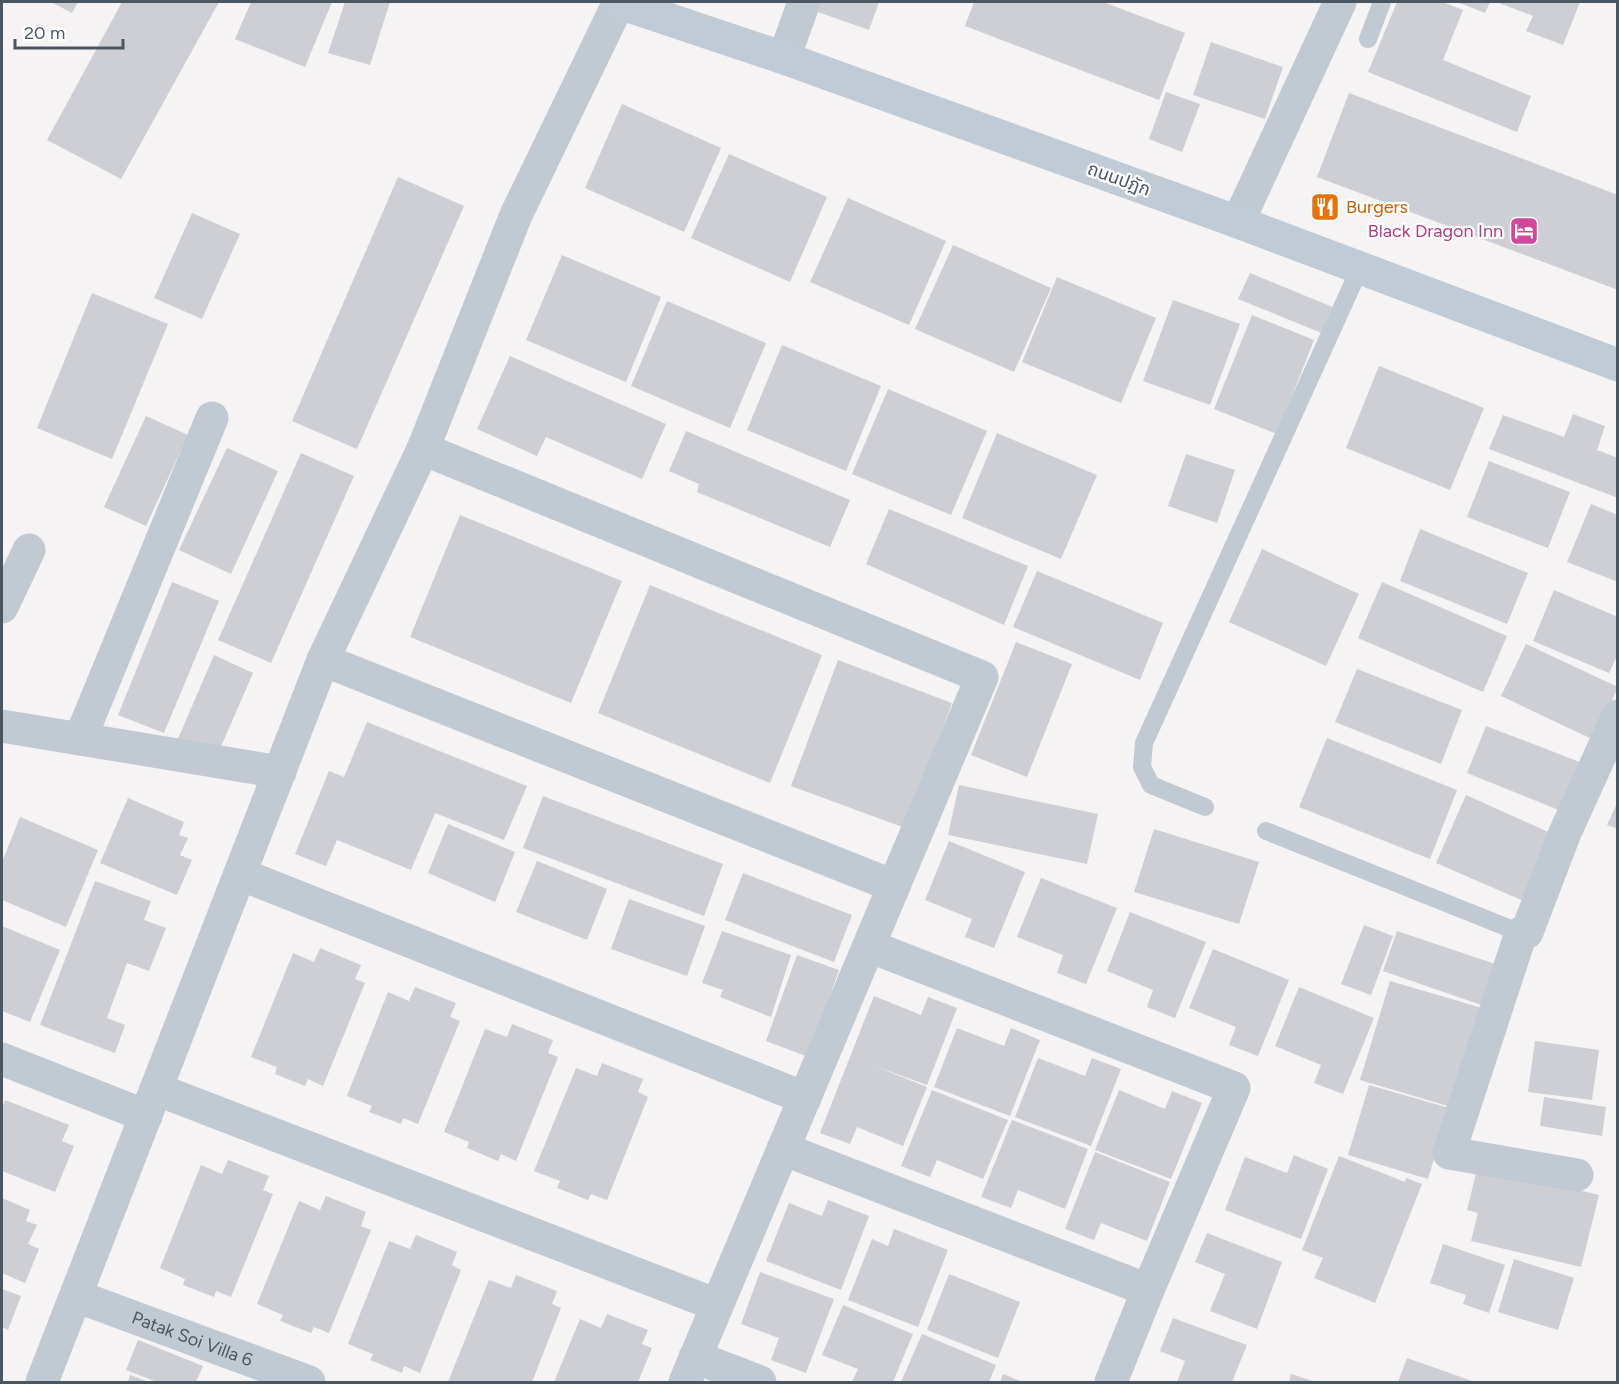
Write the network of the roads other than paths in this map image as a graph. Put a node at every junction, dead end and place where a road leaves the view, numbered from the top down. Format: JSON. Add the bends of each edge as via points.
{"nodes":[{"id":1,"x":618,"y":2,"type":"edge"},
{"id":2,"x":804,"y":2,"type":"edge"},
{"id":3,"x":1340,"y":2,"type":"edge"},
{"id":4,"x":1382,"y":2,"type":"edge"},
{"id":5,"x":1368,"y":39,"type":"dead end"},
{"id":6,"x":784,"y":58,"type":"junction"},
{"id":7,"x":1238,"y":222,"type":"junction"},
{"id":8,"x":1360,"y":268,"type":"junction"},
{"id":9,"x":1617,"y":365,"type":"edge"},
{"id":10,"x":212,"y":418,"type":"dead end"},
{"id":11,"x":423,"y":449,"type":"junction"},
{"id":12,"x":29,"y":549,"type":"dead end"},
{"id":13,"x":2,"y":607,"type":"edge"},
{"id":14,"x":323,"y":660,"type":"junction"},
{"id":15,"x":1617,"y":716,"type":"edge"},
{"id":16,"x":2,"y":726,"type":"edge"},
{"id":17,"x":80,"y":739,"type":"junction"},
{"id":18,"x":280,"y":772,"type":"junction"},
{"id":19,"x":1205,"y":807,"type":"dead end"},
{"id":20,"x":1266,"y":831,"type":"dead end"},
{"id":21,"x":240,"y":874,"type":"junction"},
{"id":22,"x":894,"y":886,"type":"junction"},
{"id":23,"x":1521,"y":933,"type":"junction"},
{"id":24,"x":869,"y":946,"type":"junction"},
{"id":25,"x":2,"y":1059,"type":"edge"},
{"id":26,"x":805,"y":1098,"type":"junction"},
{"id":27,"x":151,"y":1102,"type":"junction"},
{"id":28,"x":783,"y":1149,"type":"junction"},
{"id":29,"x":1577,"y":1175,"type":"dead end"},
{"id":30,"x":1148,"y":1290,"type":"junction"},
{"id":31,"x":76,"y":1296,"type":"junction"},
{"id":32,"x":717,"y":1305,"type":"junction"},
{"id":33,"x":690,"y":1370,"type":"edge"},
{"id":34,"x":42,"y":1383,"type":"edge"},
{"id":35,"x":309,"y":1383,"type":"edge"},
{"id":36,"x":760,"y":1383,"type":"edge"},
{"id":37,"x":1111,"y":1383,"type":"edge"}],
"edges":[{"from":1,"to":6,"type":"main road","name":"ถนนปฏัก"},
{"from":1,"to":11,"type":"street","via":[[516,215]]},
{"from":2,"to":6,"type":"street"},
{"from":3,"to":7,"type":"street"},
{"from":4,"to":5,"type":"lane"},
{"from":6,"to":7,"type":"main road","name":"ถนนปฏัก"},
{"from":7,"to":8,"type":"main road","name":"ถนนปฏัก"},
{"from":8,"to":9,"type":"main road","name":"ถนนปฏัก"},
{"from":8,"to":19,"type":"lane","via":[[1144,743],[1142,767],[1151,785]]},
{"from":10,"to":17,"type":"street"},
{"from":11,"to":14,"type":"street"},
{"from":11,"to":22,"type":"street","via":[[982,677]]},
{"from":12,"to":13,"type":"street"},
{"from":14,"to":18,"type":"street"},
{"from":14,"to":22,"type":"street"},
{"from":15,"to":23,"type":"street","via":[[1564,835],[1527,932]]},
{"from":16,"to":17,"type":"street"},
{"from":17,"to":18,"type":"street"},
{"from":18,"to":21,"type":"street"},
{"from":20,"to":23,"type":"lane"},
{"from":21,"to":26,"type":"street"},
{"from":21,"to":27,"type":"street"},
{"from":22,"to":24,"type":"street"},
{"from":23,"to":29,"type":"street","via":[[1449,1154]]},
{"from":24,"to":26,"type":"street"},
{"from":24,"to":30,"type":"street","via":[[1234,1088]]},
{"from":25,"to":27,"type":"street"},
{"from":26,"to":28,"type":"street"},
{"from":27,"to":31,"type":"street"},
{"from":27,"to":32,"type":"street"},
{"from":28,"to":30,"type":"street"},
{"from":28,"to":32,"type":"street"},
{"from":30,"to":37,"type":"street"},
{"from":31,"to":34,"type":"street"},
{"from":31,"to":35,"type":"street","name":"Patak Soi Villa 6"},
{"from":32,"to":33,"type":"street"},
{"from":33,"to":36,"type":"street"}]}
